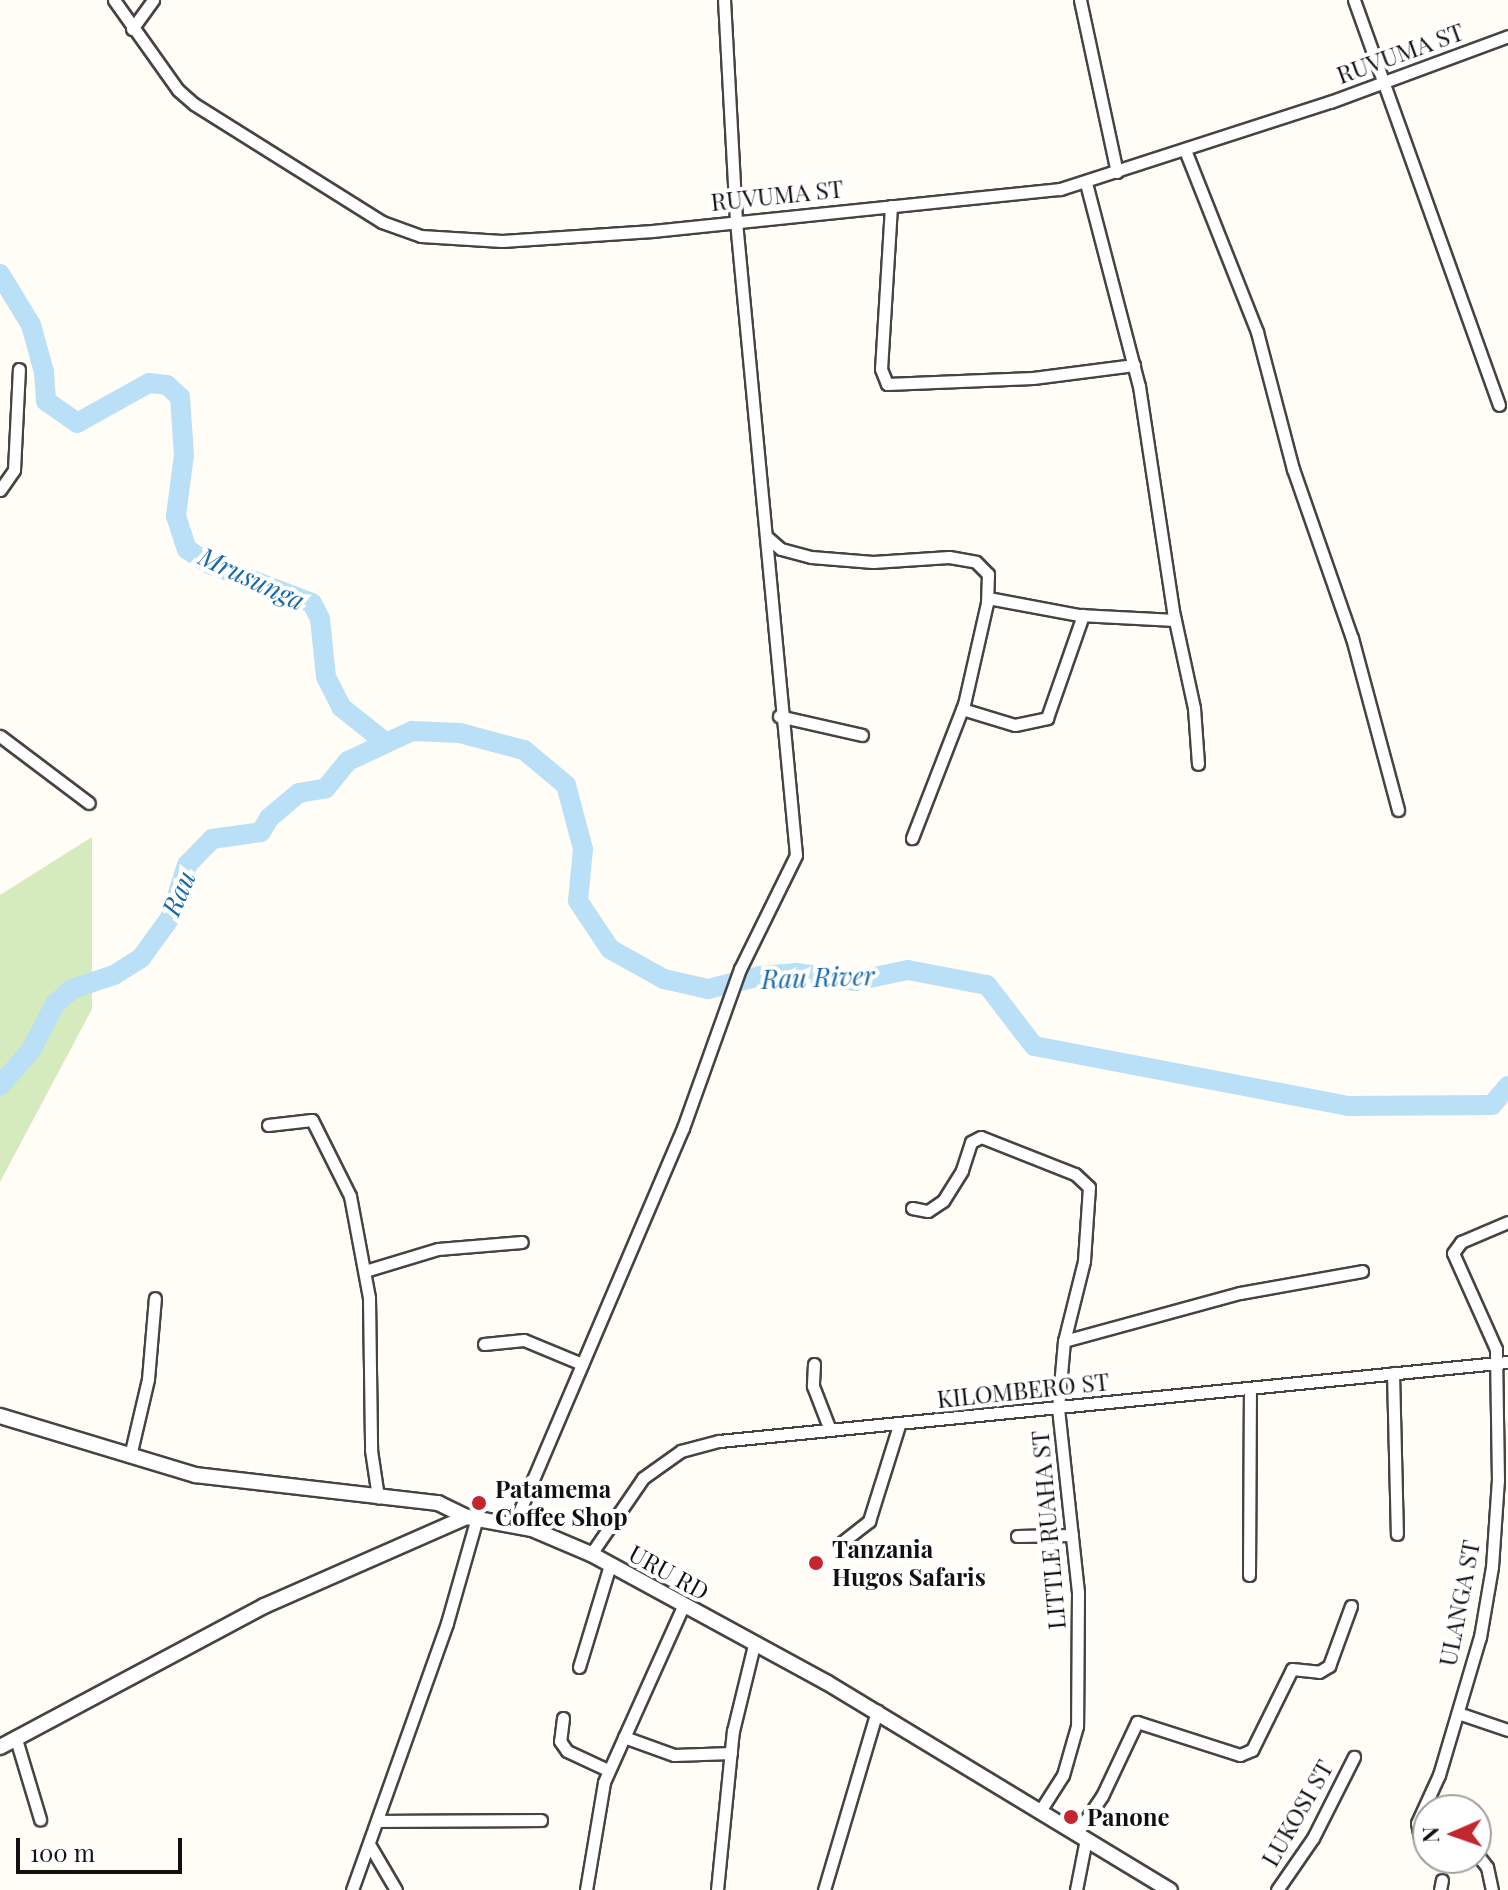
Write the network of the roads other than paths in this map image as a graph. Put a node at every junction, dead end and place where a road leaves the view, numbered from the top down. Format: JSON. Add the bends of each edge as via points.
{"nodes":[{"id":1,"x":114,"y":0,"type":"edge"},
{"id":2,"x":153,"y":0,"type":"edge"},
{"id":3,"x":724,"y":0,"type":"edge"},
{"id":4,"x":1080,"y":0,"type":"edge"},
{"id":5,"x":1354,"y":0,"type":"edge"},
{"id":6,"x":132,"y":29,"type":"junction"},
{"id":7,"x":1508,"y":36,"type":"edge"},
{"id":8,"x":1383,"y":84,"type":"junction"},
{"id":9,"x":1185,"y":150,"type":"junction"},
{"id":10,"x":1117,"y":172,"type":"junction"},
{"id":11,"x":1086,"y":183,"type":"junction"},
{"id":12,"x":891,"y":206,"type":"junction"},
{"id":13,"x":736,"y":221,"type":"junction"},
{"id":14,"x":1134,"y":365,"type":"junction"},
{"id":15,"x":19,"y":369,"type":"dead end"},
{"id":16,"x":1499,"y":405,"type":"dead end"},
{"id":17,"x":0,"y":490,"type":"edge"},
{"id":18,"x":767,"y":537,"type":"junction"},
{"id":19,"x":988,"y":598,"type":"junction"},
{"id":20,"x":1083,"y":615,"type":"junction"},
{"id":21,"x":1175,"y":620,"type":"junction"},
{"id":22,"x":962,"y":709,"type":"junction"},
{"id":23,"x":779,"y":716,"type":"junction"},
{"id":24,"x":862,"y":735,"type":"dead end"},
{"id":25,"x":0,"y":736,"type":"edge"},
{"id":26,"x":1198,"y":764,"type":"dead end"},
{"id":27,"x":89,"y":803,"type":"dead end"},
{"id":28,"x":1398,"y":810,"type":"dead end"},
{"id":29,"x":912,"y":838,"type":"dead end"},
{"id":30,"x":268,"y":1125,"type":"dead end"},
{"id":31,"x":912,"y":1208,"type":"dead end"},
{"id":32,"x":1508,"y":1222,"type":"edge"},
{"id":33,"x":522,"y":1242,"type":"dead end"},
{"id":34,"x":365,"y":1271,"type":"junction"},
{"id":35,"x":1362,"y":1271,"type":"dead end"},
{"id":36,"x":155,"y":1298,"type":"dead end"},
{"id":37,"x":1064,"y":1341,"type":"junction"},
{"id":38,"x":484,"y":1344,"type":"dead end"},
{"id":39,"x":1502,"y":1362,"type":"edge"},
{"id":40,"x":582,"y":1364,"type":"junction"},
{"id":41,"x":814,"y":1364,"type":"dead end"},
{"id":42,"x":1393,"y":1373,"type":"junction"},
{"id":43,"x":1250,"y":1388,"type":"junction"},
{"id":44,"x":1058,"y":1408,"type":"junction"},
{"id":45,"x":0,"y":1416,"type":"edge"},
{"id":46,"x":899,"y":1425,"type":"junction"},
{"id":47,"x":830,"y":1430,"type":"junction"},
{"id":48,"x":130,"y":1456,"type":"junction"},
{"id":49,"x":378,"y":1497,"type":"junction"},
{"id":50,"x":472,"y":1517,"type":"junction"},
{"id":51,"x":514,"y":1524,"type":"junction"},
{"id":52,"x":1397,"y":1534,"type":"dead end"},
{"id":53,"x":1072,"y":1535,"type":"junction"},
{"id":54,"x":1017,"y":1536,"type":"dead end"},
{"id":55,"x":841,"y":1543,"type":"dead end"},
{"id":56,"x":591,"y":1554,"type":"junction"},
{"id":57,"x":610,"y":1565,"type":"junction"},
{"id":58,"x":1249,"y":1575,"type":"dead end"},
{"id":59,"x":684,"y":1604,"type":"junction"},
{"id":60,"x":1351,"y":1606,"type":"dead end"},
{"id":61,"x":754,"y":1645,"type":"junction"},
{"id":62,"x":579,"y":1667,"type":"dead end"},
{"id":63,"x":877,"y":1711,"type":"junction"},
{"id":64,"x":1458,"y":1713,"type":"junction"},
{"id":65,"x":563,"y":1718,"type":"dead end"},
{"id":66,"x":1508,"y":1730,"type":"edge"},
{"id":67,"x":624,"y":1737,"type":"junction"},
{"id":68,"x":16,"y":1739,"type":"junction"},
{"id":69,"x":0,"y":1747,"type":"edge"},
{"id":70,"x":731,"y":1753,"type":"junction"},
{"id":71,"x":1354,"y":1757,"type":"dead end"},
{"id":72,"x":608,"y":1770,"type":"junction"},
{"id":73,"x":1431,"y":1794,"type":"edge"},
{"id":74,"x":1040,"y":1811,"type":"junction"},
{"id":75,"x":40,"y":1819,"type":"dead end"},
{"id":76,"x":541,"y":1820,"type":"dead end"},
{"id":77,"x":377,"y":1821,"type":"junction"},
{"id":78,"x":1082,"y":1836,"type":"junction"},
{"id":79,"x":369,"y":1844,"type":"junction"},
{"id":80,"x":352,"y":1890,"type":"edge"},
{"id":81,"x":396,"y":1890,"type":"edge"},
{"id":82,"x":586,"y":1890,"type":"edge"},
{"id":83,"x":717,"y":1890,"type":"edge"},
{"id":84,"x":824,"y":1890,"type":"edge"},
{"id":85,"x":1076,"y":1890,"type":"edge"},
{"id":86,"x":1170,"y":1890,"type":"edge"},
{"id":87,"x":1277,"y":1890,"type":"edge"}],
"edges":[{"from":1,"to":6,"type":"street","name":"RUVUMA ST"},
{"from":2,"to":6,"type":"street"},
{"from":3,"to":13,"type":"street"},
{"from":4,"to":10,"type":"street"},
{"from":5,"to":8,"type":"street"},
{"from":6,"to":13,"type":"street","name":"RUVUMA ST","via":[[194,104],[382,222],[409,233],[516,240]]},
{"from":7,"to":8,"type":"street","name":"RUVUMA ST"},
{"from":8,"to":9,"type":"street","name":"RUVUMA ST"},
{"from":8,"to":16,"type":"street","via":[[1408,138]]},
{"from":9,"to":10,"type":"street","name":"RUVUMA ST"},
{"from":9,"to":28,"type":"street","via":[[1257,332],[1293,469],[1352,638]]},
{"from":10,"to":11,"type":"street","name":"RUVUMA ST"},
{"from":11,"to":12,"type":"street","name":"RUVUMA ST","via":[[988,199]]},
{"from":11,"to":14,"type":"street"},
{"from":12,"to":13,"type":"street","name":"RUVUMA ST"},
{"from":12,"to":14,"type":"street","via":[[881,369],[885,383],[1033,378]]},
{"from":13,"to":18,"type":"street"},
{"from":14,"to":21,"type":"street"},
{"from":15,"to":17,"type":"street","via":[[14,470]]},
{"from":18,"to":19,"type":"street","via":[[781,549],[811,557],[873,562],[963,558],[988,574]]},
{"from":18,"to":23,"type":"street"},
{"from":19,"to":20,"type":"street"},
{"from":19,"to":22,"type":"street"},
{"from":20,"to":21,"type":"street"},
{"from":20,"to":22,"type":"street","via":[[1047,718],[1015,725]]},
{"from":21,"to":26,"type":"street","via":[[1194,708]]},
{"from":22,"to":29,"type":"street"},
{"from":23,"to":24,"type":"street"},
{"from":23,"to":40,"type":"street","via":[[796,855],[740,969],[683,1128]]},
{"from":25,"to":27,"type":"street"},
{"from":30,"to":34,"type":"street","via":[[305,1118],[316,1125],[350,1196]]},
{"from":31,"to":37,"type":"street","name":"LITTLE RUAHA ST","via":[[928,1211],[943,1201],[971,1142],[981,1137],[1087,1182],[1084,1261]]},
{"from":32,"to":39,"type":"street","name":"ULANGA ST","via":[[1461,1242],[1453,1253]]},
{"from":33,"to":34,"type":"street","via":[[438,1249]]},
{"from":34,"to":49,"type":"street","via":[[371,1324],[371,1450]]},
{"from":35,"to":37,"type":"street","via":[[1240,1293]]},
{"from":36,"to":48,"type":"street","via":[[148,1379]]},
{"from":37,"to":44,"type":"street","name":"LITTLE RUAHA ST"},
{"from":38,"to":40,"type":"street","via":[[524,1340]]},
{"from":39,"to":42,"type":"street","name":"KILOMBERO ST"},
{"from":39,"to":64,"type":"street","name":"ULANGA ST","via":[[1492,1567],[1480,1637]]},
{"from":40,"to":51,"type":"street"},
{"from":41,"to":47,"type":"street","via":[[813,1386]]},
{"from":42,"to":43,"type":"street","name":"KILOMBERO ST"},
{"from":42,"to":52,"type":"street"},
{"from":43,"to":44,"type":"street","name":"KILOMBERO ST"},
{"from":43,"to":58,"type":"street"},
{"from":44,"to":46,"type":"street","name":"KILOMBERO ST"},
{"from":44,"to":53,"type":"street","name":"LITTLE RUAHA ST"},
{"from":45,"to":48,"type":"street","name":"URU RD"},
{"from":46,"to":47,"type":"street","name":"KILOMBERO ST"},
{"from":46,"to":55,"type":"street","via":[[876,1509]]},
{"from":47,"to":56,"type":"street","name":"KILOMBERO ST","via":[[719,1441],[674,1455],[643,1478]]},
{"from":48,"to":49,"type":"street","name":"URU RD","via":[[195,1475]]},
{"from":49,"to":50,"type":"street","name":"URU RD","via":[[438,1503]]},
{"from":50,"to":51,"type":"street","name":"URU RD"},
{"from":50,"to":68,"type":"street","via":[[291,1593]]},
{"from":50,"to":77,"type":"street","via":[[447,1623]]},
{"from":51,"to":56,"type":"street","name":"URU RD"},
{"from":53,"to":54,"type":"street"},
{"from":53,"to":74,"type":"street","name":"LITTLE RUAHA ST","via":[[1081,1650],[1077,1726],[1063,1775]]},
{"from":56,"to":57,"type":"street","name":"URU RD"},
{"from":57,"to":59,"type":"street","name":"URU RD"},
{"from":57,"to":62,"type":"street"},
{"from":59,"to":61,"type":"street","name":"URU RD"},
{"from":59,"to":67,"type":"street"},
{"from":60,"to":78,"type":"street","via":[[1329,1666],[1319,1672],[1292,1669],[1252,1750],[1240,1755],[1137,1722]]},
{"from":61,"to":63,"type":"street","name":"URU RD"},
{"from":61,"to":70,"type":"street"},
{"from":63,"to":74,"type":"street","name":"URU RD"},
{"from":63,"to":84,"type":"street"},
{"from":64,"to":66,"type":"street"},
{"from":64,"to":73,"type":"street","name":"ULANGA ST"},
{"from":65,"to":72,"type":"street","via":[[563,1747]]},
{"from":67,"to":70,"type":"street","via":[[674,1755]]},
{"from":67,"to":72,"type":"street"},
{"from":68,"to":69,"type":"street"},
{"from":68,"to":75,"type":"street"},
{"from":70,"to":83,"type":"street"},
{"from":71,"to":87,"type":"street","name":"LUKOSI ST","via":[[1313,1838]]},
{"from":72,"to":82,"type":"street"},
{"from":74,"to":78,"type":"street","name":"URU RD"},
{"from":76,"to":77,"type":"street"},
{"from":77,"to":79,"type":"street"},
{"from":78,"to":85,"type":"street"},
{"from":78,"to":86,"type":"street","name":"URU RD"},
{"from":79,"to":80,"type":"street"},
{"from":79,"to":81,"type":"street"}]}
